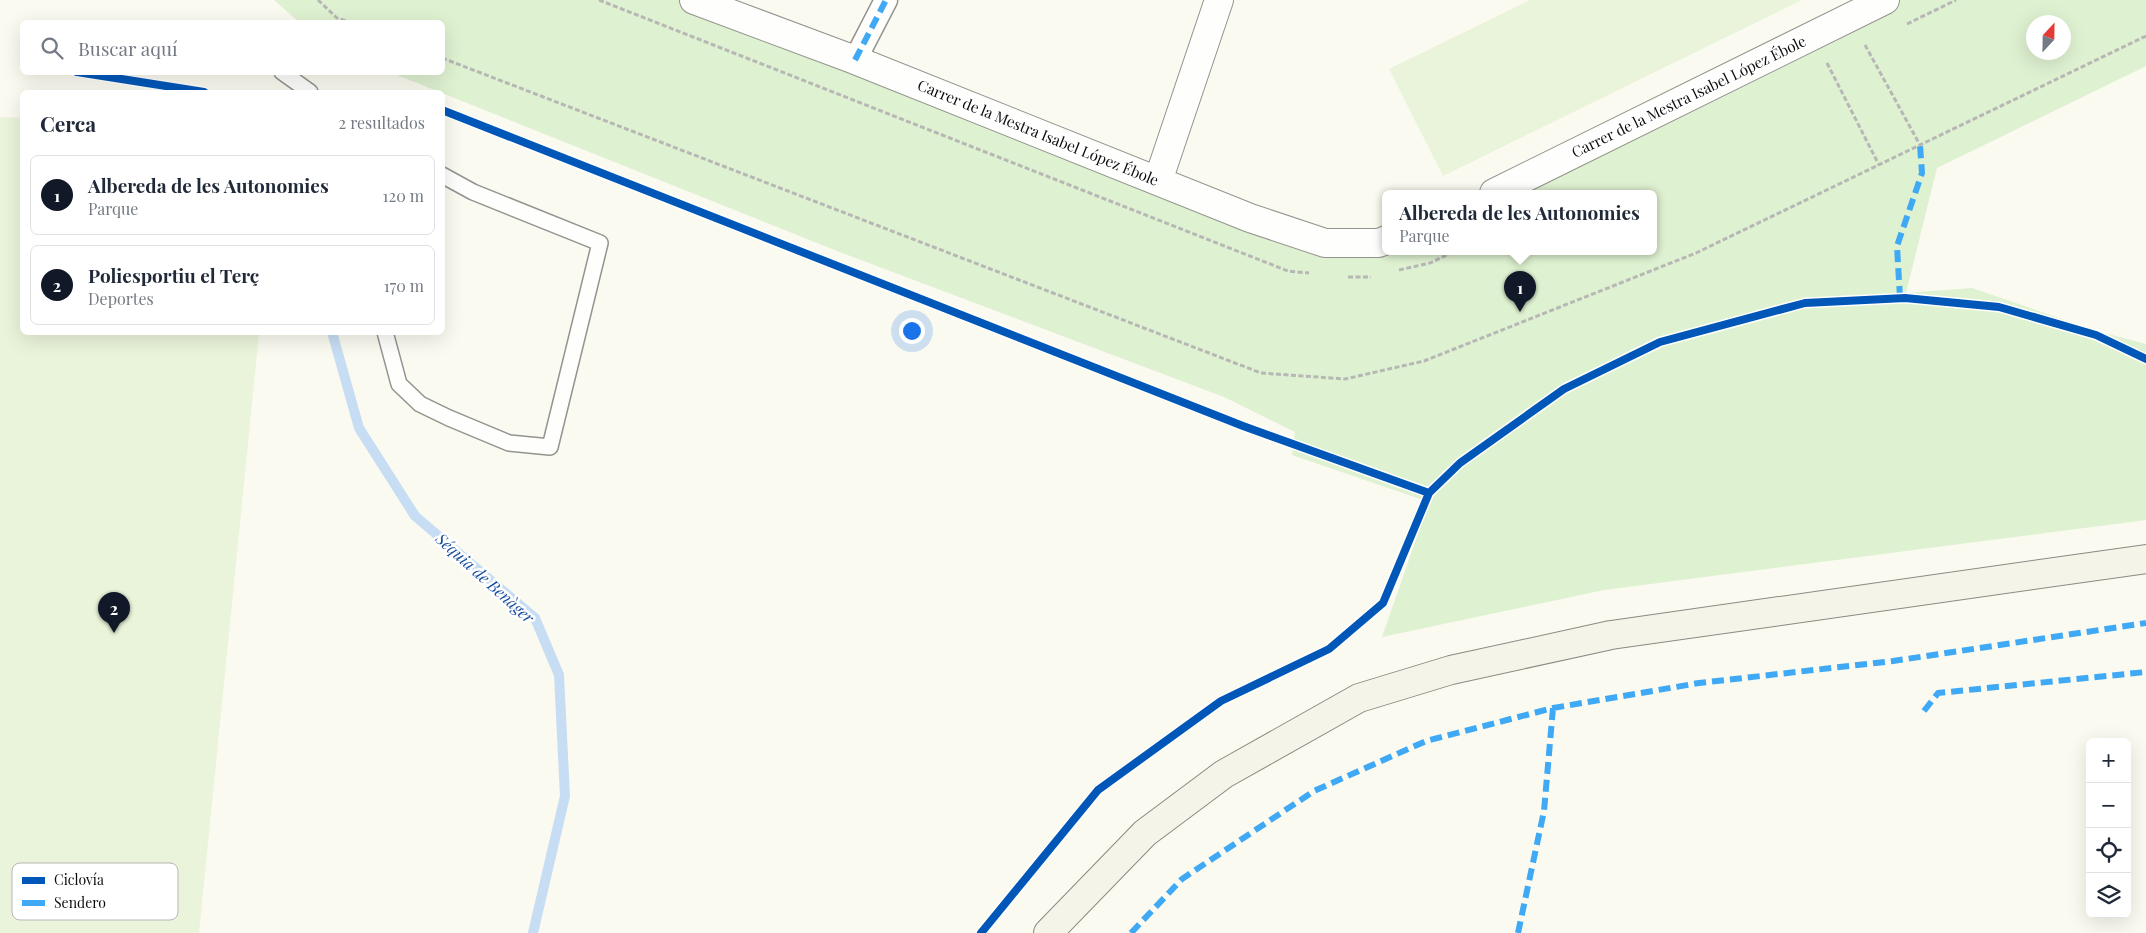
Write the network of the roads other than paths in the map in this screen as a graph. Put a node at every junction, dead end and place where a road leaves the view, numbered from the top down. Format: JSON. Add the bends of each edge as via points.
{"nodes":[{"id":1,"x":694,"y":0,"type":"edge"},
{"id":2,"x":886,"y":0,"type":"edge"},
{"id":3,"x":1219,"y":0,"type":"edge"},
{"id":4,"x":1885,"y":0,"type":"edge"},
{"id":5,"x":854,"y":60,"type":"junction"},
{"id":6,"x":286,"y":75,"type":"edge"},
{"id":7,"x":307,"y":90,"type":"edge"},
{"id":8,"x":445,"y":177,"type":"edge"},
{"id":9,"x":1158,"y":181,"type":"junction"},
{"id":10,"x":1500,"y":190,"type":"edge"},
{"id":11,"x":1382,"y":241,"type":"edge"},
{"id":12,"x":386,"y":335,"type":"edge"},
{"id":13,"x":2146,"y":559,"type":"edge"},
{"id":14,"x":1048,"y":933,"type":"edge"}],
"edges":[{"from":1,"to":5,"type":"street","name":"Carrer de la Mestra Isabel López Ébole"},
{"from":2,"to":5,"type":"street"},
{"from":3,"to":9,"type":"street"},
{"from":4,"to":10,"type":"street","name":"Carrer de la Mestra Isabel López Ébole"},
{"from":5,"to":9,"type":"street","name":"Carrer de la Mestra Isabel López Ébole"},
{"from":6,"to":7,"type":"lane"},
{"from":8,"to":12,"type":"lane","via":[[473,192],[600,243],[550,447],[508,442],[420,404],[399,384]]},
{"from":9,"to":11,"type":"street","name":"Carrer de la Mestra Isabel López Ébole","via":[[1250,218],[1326,243]]},
{"from":13,"to":14,"type":"main road","via":[[1611,635],[1451,670],[1359,698],[1224,774],[1145,833]]}]}
